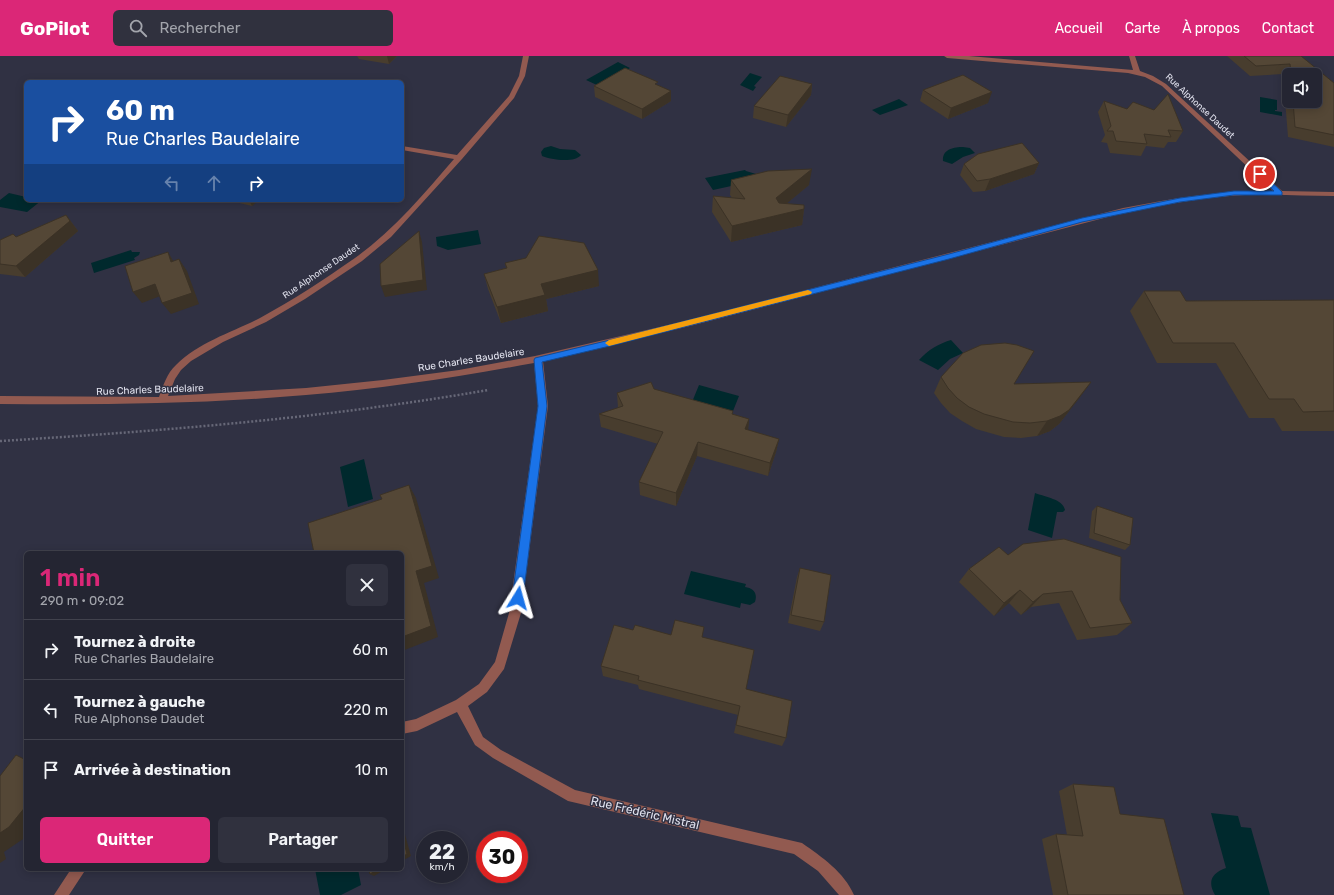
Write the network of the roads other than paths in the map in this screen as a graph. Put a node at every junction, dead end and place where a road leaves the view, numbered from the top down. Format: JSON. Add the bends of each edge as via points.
{"nodes":[{"id":1,"x":526,"y":56,"type":"edge"},
{"id":2,"x":947,"y":56,"type":"edge"},
{"id":3,"x":1132,"y":56,"type":"edge"},
{"id":4,"x":1137,"y":72,"type":"junction"},
{"id":5,"x":404,"y":148,"type":"edge"},
{"id":6,"x":460,"y":158,"type":"junction"},
{"id":7,"x":1280,"y":193,"type":"junction"},
{"id":8,"x":1334,"y":194,"type":"edge"},
{"id":9,"x":538,"y":360,"type":"junction"},
{"id":10,"x":0,"y":400,"type":"edge"},
{"id":11,"x":162,"y":400,"type":"junction"},
{"id":12,"x":460,"y":704,"type":"junction"},
{"id":13,"x":404,"y":728,"type":"edge"},
{"id":14,"x":79,"y":871,"type":"edge"},
{"id":15,"x":61,"y":895,"type":"edge"},
{"id":16,"x":847,"y":895,"type":"edge"}],
"edges":[{"from":1,"to":6,"type":"street","name":"Rue Alphonse Daudet","via":[[522,76],[512,97]]},
{"from":2,"to":4,"type":"street","name":"Rue Alphonse Daudet"},
{"from":3,"to":4,"type":"street"},
{"from":4,"to":7,"type":"street","name":"Rue Alphonse Daudet","via":[[1155,78],[1164,85]]},
{"from":5,"to":6,"type":"street"},
{"from":6,"to":11,"type":"street","name":"Rue Alphonse Daudet","via":[[400,223],[359,259],[283,309],[188,359],[171,378]]},
{"from":7,"to":8,"type":"street","name":"Rue Charles Baudelaire"},
{"from":7,"to":9,"type":"street","name":"Rue Charles Baudelaire","via":[[1234,193],[1180,200],[1082,220]]},
{"from":9,"to":11,"type":"street","name":"Rue Charles Baudelaire","via":[[471,372],[382,383],[267,395]]},
{"from":9,"to":12,"type":"street","via":[[543,406],[515,613],[500,665],[482,688]]},
{"from":10,"to":11,"type":"street","name":"Rue Charles Baudelaire"},
{"from":12,"to":13,"type":"street","via":[[417,725]]},
{"from":12,"to":16,"type":"street","name":"Rue Frédéric Mistral","via":[[480,741],[496,754],[573,796],[797,848],[823,866]]},
{"from":14,"to":15,"type":"street"}]}
